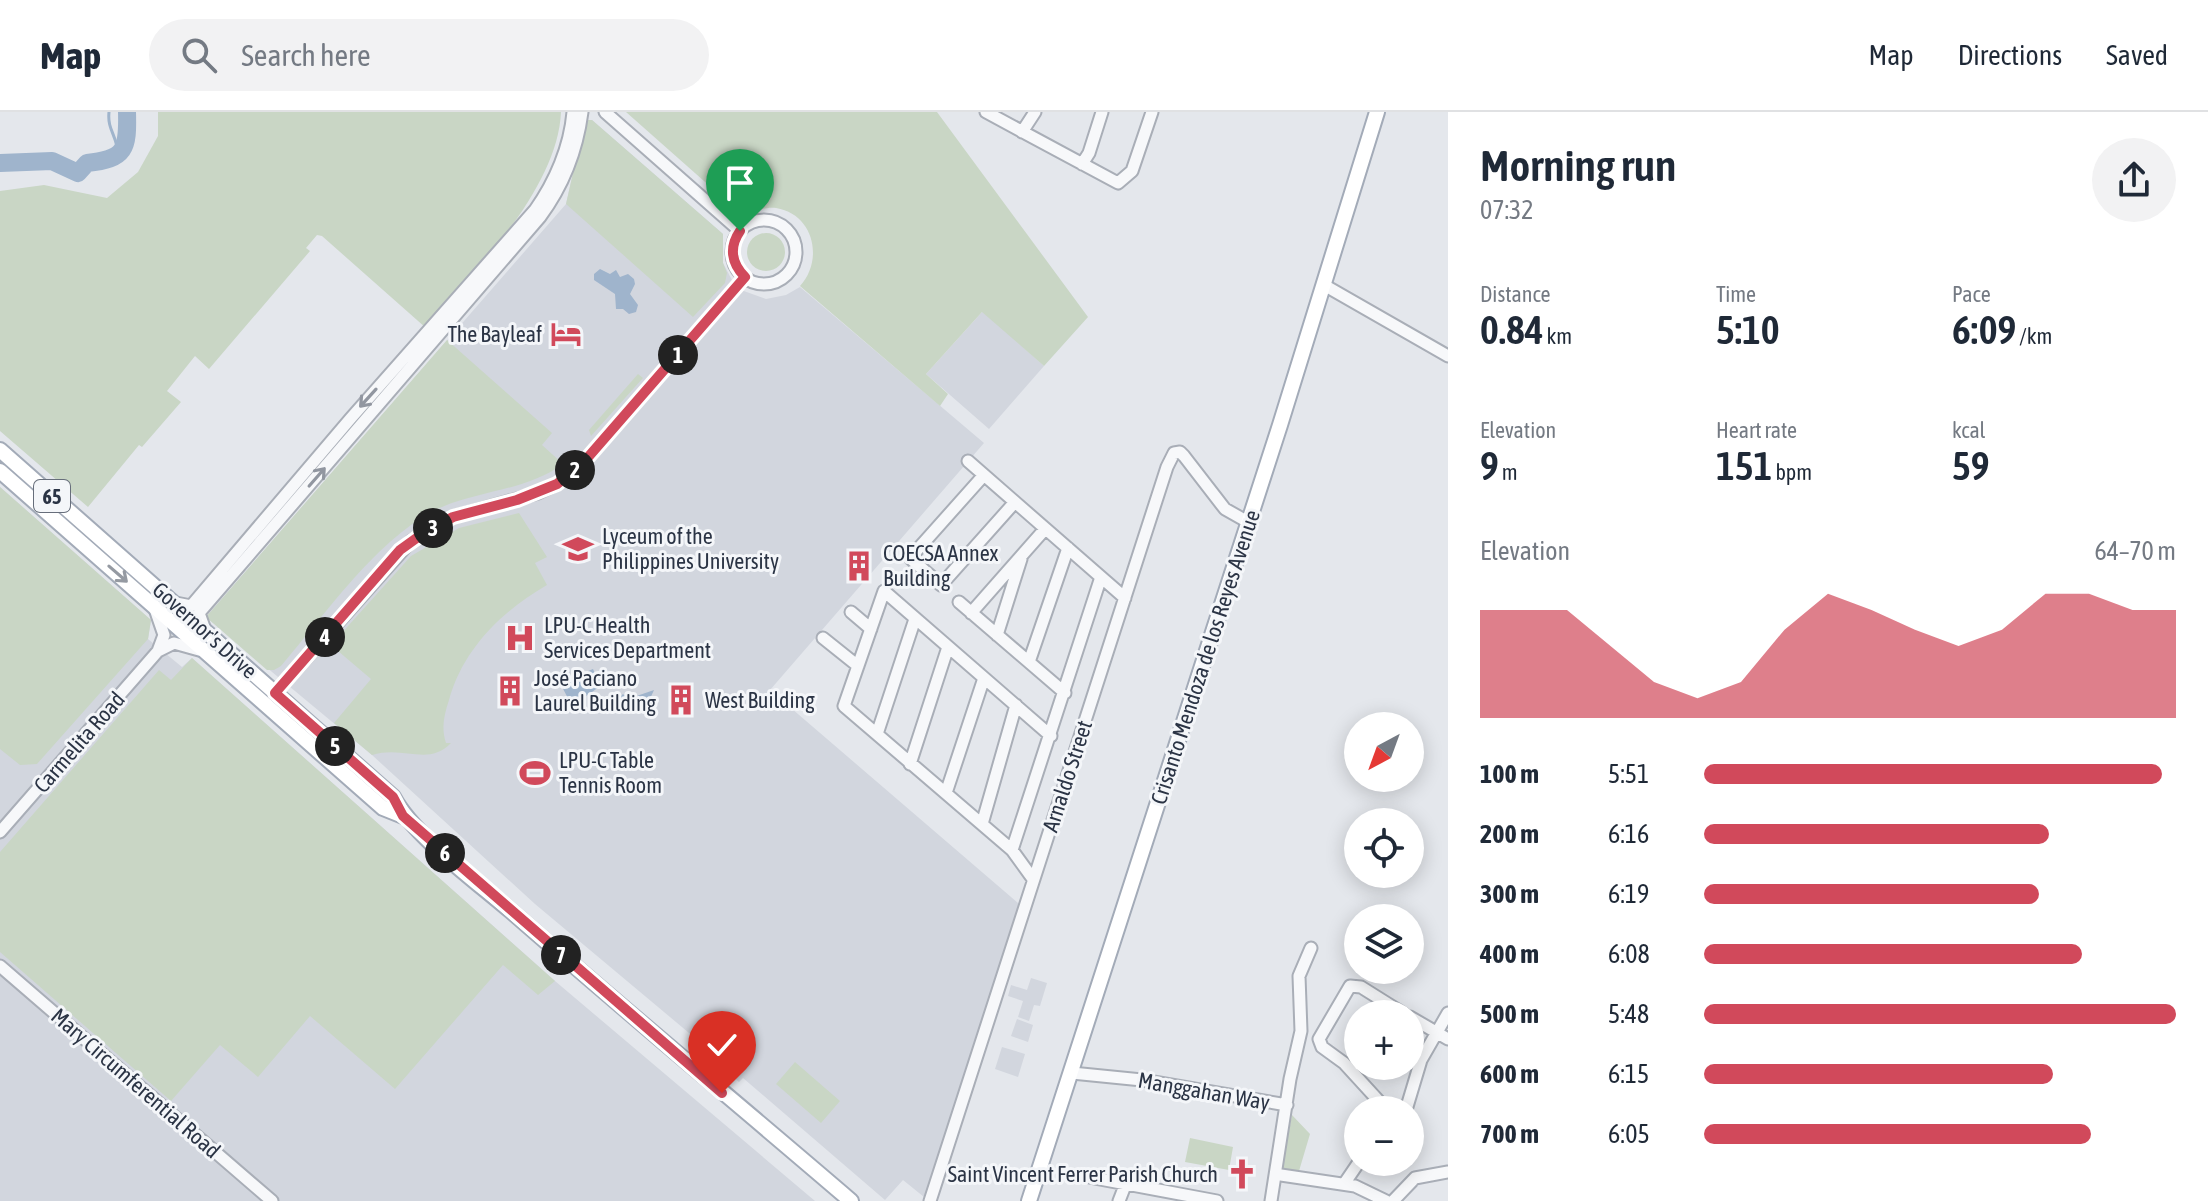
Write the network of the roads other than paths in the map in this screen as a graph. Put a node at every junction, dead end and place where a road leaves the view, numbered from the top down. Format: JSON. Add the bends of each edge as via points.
{"nodes":[{"id":1,"x":573,"y":112,"type":"edge"},
{"id":2,"x":582,"y":112,"type":"edge"},
{"id":3,"x":605,"y":112,"type":"edge"},
{"id":4,"x":986,"y":112,"type":"edge"},
{"id":5,"x":1035,"y":112,"type":"edge"},
{"id":6,"x":1102,"y":112,"type":"edge"},
{"id":7,"x":1152,"y":112,"type":"edge"},
{"id":8,"x":1377,"y":112,"type":"edge"},
{"id":9,"x":1022,"y":132,"type":"junction"},
{"id":10,"x":1082,"y":164,"type":"junction"},
{"id":11,"x":740,"y":231,"type":"junction"},
{"id":12,"x":745,"y":277,"type":"junction"},
{"id":13,"x":1324,"y":285,"type":"junction"},
{"id":14,"x":1448,"y":356,"type":"edge"},
{"id":15,"x":0,"y":450,"type":"edge"},
{"id":16,"x":968,"y":461,"type":"dead end"},
{"id":17,"x":0,"y":471,"type":"edge"},
{"id":18,"x":984,"y":475,"type":"junction"},
{"id":19,"x":1015,"y":502,"type":"junction"},
{"id":20,"x":1248,"y":522,"type":"junction"},
{"id":21,"x":1045,"y":529,"type":"junction"},
{"id":22,"x":1068,"y":548,"type":"junction"},
{"id":23,"x":1022,"y":555,"type":"junction"},
{"id":24,"x":1101,"y":577,"type":"junction"},
{"id":25,"x":1125,"y":598,"type":"junction"},
{"id":26,"x":172,"y":601,"type":"junction"},
{"id":27,"x":959,"y":602,"type":"dead end"},
{"id":28,"x":153,"y":605,"type":"junction"},
{"id":29,"x":851,"y":612,"type":"dead end"},
{"id":30,"x":971,"y":613,"type":"junction"},
{"id":31,"x":915,"y":619,"type":"junction"},
{"id":32,"x":871,"y":629,"type":"junction"},
{"id":33,"x":206,"y":631,"type":"junction"},
{"id":34,"x":997,"y":635,"type":"junction"},
{"id":35,"x":823,"y":638,"type":"dead end"},
{"id":36,"x":948,"y":647,"type":"junction"},
{"id":37,"x":158,"y":651,"type":"junction"},
{"id":38,"x":209,"y":654,"type":"junction"},
{"id":39,"x":1029,"y":662,"type":"junction"},
{"id":40,"x":858,"y":666,"type":"junction"},
{"id":41,"x":984,"y":678,"type":"junction"},
{"id":42,"x":275,"y":693,"type":"junction"},
{"id":43,"x":1065,"y":693,"type":"junction"},
{"id":44,"x":1016,"y":705,"type":"junction"},
{"id":45,"x":877,"y":734,"type":"junction"},
{"id":46,"x":1051,"y":736,"type":"junction"},
{"id":47,"x":910,"y":764,"type":"junction"},
{"id":48,"x":946,"y":793,"type":"junction"},
{"id":49,"x":403,"y":816,"type":"junction"},
{"id":50,"x":982,"y":824,"type":"junction"},
{"id":51,"x":0,"y":832,"type":"edge"},
{"id":52,"x":1012,"y":850,"type":"junction"},
{"id":53,"x":1033,"y":879,"type":"junction"},
{"id":54,"x":1311,"y":948,"type":"dead end"},
{"id":55,"x":0,"y":966,"type":"edge"},
{"id":56,"x":1379,"y":1000,"type":"edge"},
{"id":57,"x":1448,"y":1013,"type":"edge"},
{"id":58,"x":1424,"y":1025,"type":"edge"},
{"id":59,"x":1442,"y":1036,"type":"edge"},
{"id":60,"x":1344,"y":1061,"type":"edge"},
{"id":61,"x":1072,"y":1073,"type":"junction"},
{"id":62,"x":1364,"y":1080,"type":"edge"},
{"id":63,"x":1376,"y":1096,"type":"edge"},
{"id":64,"x":1410,"y":1096,"type":"edge"},
{"id":65,"x":1287,"y":1105,"type":"junction"},
{"id":66,"x":1448,"y":1172,"type":"edge"},
{"id":67,"x":1281,"y":1175,"type":"dead end"},
{"id":68,"x":1349,"y":1176,"type":"edge"},
{"id":69,"x":1089,"y":1177,"type":"dead end"},
{"id":70,"x":1126,"y":1183,"type":"junction"},
{"id":71,"x":1344,"y":1184,"type":"junction"},
{"id":72,"x":1379,"y":1199,"type":"edge"},
{"id":73,"x":272,"y":1201,"type":"edge"},
{"id":74,"x":851,"y":1201,"type":"edge"},
{"id":75,"x":930,"y":1201,"type":"edge"},
{"id":76,"x":1029,"y":1201,"type":"edge"},
{"id":77,"x":1119,"y":1201,"type":"edge"},
{"id":78,"x":1217,"y":1201,"type":"edge"},
{"id":79,"x":1271,"y":1201,"type":"edge"},
{"id":80,"x":1393,"y":1201,"type":"edge"}],
"edges":[{"from":1,"to":26,"type":"street","one_way":true,"via":[[563,155],[535,210],[191,606]]},
{"from":33,"to":2,"type":"street","one_way":true,"via":[[199,613],[540,217],[565,173]]},
{"from":3,"to":11,"type":"street"},
{"from":4,"to":9,"type":"street"},
{"from":5,"to":9,"type":"street"},
{"from":6,"to":10,"type":"street"},
{"from":7,"to":10,"type":"street","via":[[1132,171],[1122,181]]},
{"from":8,"to":13,"type":"main road","name":"Crisanto Mendoza de los Reyes Avenue"},
{"from":9,"to":10,"type":"street"},
{"from":11,"to":12,"type":"street","via":[[732,255]]},
{"from":11,"to":12,"type":"street","via":[[757,221],[776,223],[791,236],[795,249],[791,268],[777,281],[763,284]]},
{"from":12,"to":42,"type":"street","via":[[583,463],[547,488],[453,517],[411,541]]},
{"from":13,"to":14,"type":"street"},
{"from":13,"to":20,"type":"main road","name":"Crisanto Mendoza de los Reyes Avenue"},
{"from":15,"to":26,"type":"main road","name":"Governor's Drive","number":"65"},
{"from":16,"to":18,"type":"street"},
{"from":17,"to":28,"type":"main road","name":"Governor's Drive","number":"65","one_way":true},
{"from":18,"to":19,"type":"street"},
{"from":18,"to":19,"type":"street","via":[[910,558],[941,585]]},
{"from":19,"to":21,"type":"street"},
{"from":20,"to":25,"type":"street","name":"Arnaldo Street","via":[[1225,509],[1184,456],[1174,453]]},
{"from":20,"to":61,"type":"main road","name":"Crisanto Mendoza de los Reyes Avenue"},
{"from":21,"to":22,"type":"street"},
{"from":21,"to":23,"type":"street"},
{"from":22,"to":24,"type":"street"},
{"from":22,"to":39,"type":"street"},
{"from":23,"to":30,"type":"street"},
{"from":23,"to":34,"type":"street"},
{"from":24,"to":25,"type":"street"},
{"from":24,"to":43,"type":"street"},
{"from":25,"to":53,"type":"street","name":"Arnaldo Street"},
{"from":26,"to":33,"type":"main road","name":"Governor's Drive","number":"65"},
{"from":27,"to":30,"type":"street"},
{"from":28,"to":37,"type":"street","via":[[164,635]]},
{"from":28,"to":38,"type":"main road","name":"Governor's Drive","number":"65"},
{"from":29,"to":32,"type":"street"},
{"from":30,"to":34,"type":"street"},
{"from":31,"to":32,"type":"street","via":[[884,591]]},
{"from":31,"to":36,"type":"street"},
{"from":31,"to":45,"type":"street"},
{"from":32,"to":40,"type":"street"},
{"from":33,"to":42,"type":"main road","name":"Governor's Drive","number":"65"},
{"from":34,"to":39,"type":"street"},
{"from":35,"to":40,"type":"street"},
{"from":36,"to":41,"type":"street"},
{"from":36,"to":47,"type":"street"},
{"from":37,"to":38,"type":"street","via":[[174,643]]},
{"from":37,"to":51,"type":"street","name":"Carmelita Road"},
{"from":38,"to":49,"type":"main road","name":"Governor's Drive","number":"65","via":[[383,808]]},
{"from":39,"to":43,"type":"street"},
{"from":40,"to":45,"type":"street","via":[[844,706]]},
{"from":41,"to":44,"type":"street"},
{"from":41,"to":48,"type":"street"},
{"from":42,"to":49,"type":"main road","name":"Governor's Drive","number":"65","via":[[393,797]]},
{"from":43,"to":46,"type":"street"},
{"from":44,"to":46,"type":"street"},
{"from":44,"to":50,"type":"street"},
{"from":45,"to":47,"type":"street"},
{"from":46,"to":52,"type":"street"},
{"from":47,"to":48,"type":"street"},
{"from":48,"to":50,"type":"street"},
{"from":49,"to":74,"type":"main road","name":"Governor's Drive","number":"65"},
{"from":50,"to":52,"type":"street"},
{"from":52,"to":53,"type":"street"},
{"from":53,"to":75,"type":"street","name":"Arnaldo Street"},
{"from":54,"to":65,"type":"street","via":[[1299,976],[1301,1031]]},
{"from":55,"to":73,"type":"street","name":"Mary Circumferential Road"},
{"from":56,"to":60,"type":"street","via":[[1361,987],[1346,989],[1319,1039]]},
{"from":57,"to":59,"type":"street"},
{"from":58,"to":59,"type":"street"},
{"from":59,"to":64,"type":"street","via":[[1421,1060]]},
{"from":61,"to":65,"type":"street","name":"Manggahan Way"},
{"from":61,"to":76,"type":"main road","name":"Crisanto Mendoza de los Reyes Avenue"},
{"from":62,"to":63,"type":"street"},
{"from":65,"to":79,"type":"street","name":"Manggahan Way"},
{"from":66,"to":80,"type":"street","via":[[1415,1178]]},
{"from":67,"to":71,"type":"street"},
{"from":68,"to":71,"type":"street"},
{"from":69,"to":70,"type":"street"},
{"from":70,"to":77,"type":"street"},
{"from":70,"to":78,"type":"street"},
{"from":71,"to":72,"type":"street"}]}
